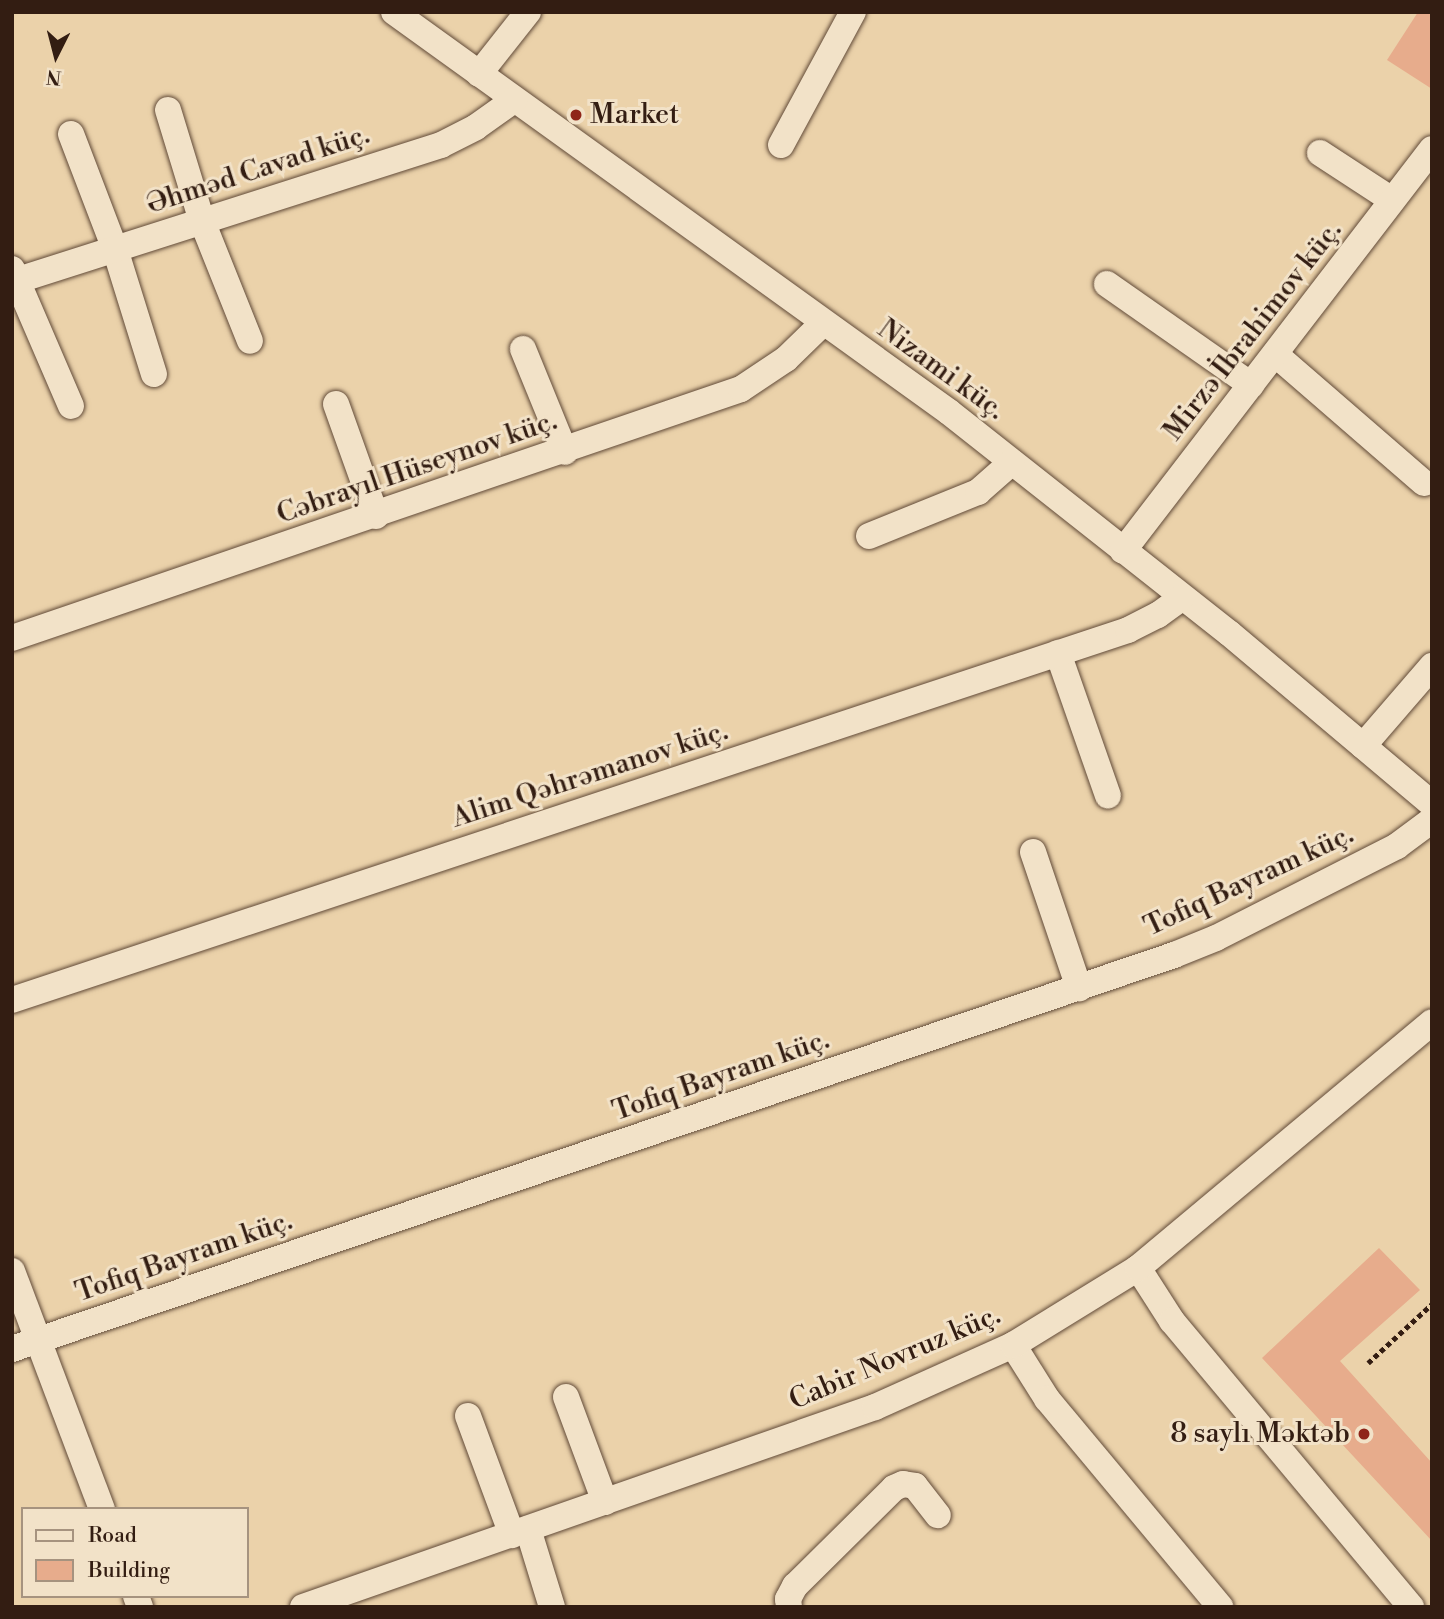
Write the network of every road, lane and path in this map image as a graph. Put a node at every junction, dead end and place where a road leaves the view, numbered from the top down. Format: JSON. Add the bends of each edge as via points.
{"nodes":[{"id":1,"x":394,"y":12,"type":"edge"},
{"id":2,"x":528,"y":12,"type":"edge"},
{"id":3,"x":853,"y":12,"type":"edge"},
{"id":4,"x":479,"y":74,"type":"junction"},
{"id":5,"x":514,"y":100,"type":"junction"},
{"id":6,"x":168,"y":110,"type":"dead end"},
{"id":7,"x":71,"y":134,"type":"dead end"},
{"id":8,"x":781,"y":145,"type":"dead end"},
{"id":9,"x":1432,"y":149,"type":"edge"},
{"id":10,"x":1320,"y":153,"type":"dead end"},
{"id":11,"x":1424,"y":177,"type":"edge"},
{"id":12,"x":1392,"y":200,"type":"junction"},
{"id":13,"x":202,"y":221,"type":"junction"},
{"id":14,"x":116,"y":249,"type":"junction"},
{"id":15,"x":14,"y":277,"type":"edge"},
{"id":16,"x":1107,"y":284,"type":"dead end"},
{"id":17,"x":823,"y":323,"type":"junction"},
{"id":18,"x":250,"y":341,"type":"dead end"},
{"id":19,"x":523,"y":349,"type":"dead end"},
{"id":20,"x":1275,"y":354,"type":"junction"},
{"id":21,"x":154,"y":374,"type":"dead end"},
{"id":22,"x":1251,"y":385,"type":"junction"},
{"id":23,"x":336,"y":404,"type":"dead end"},
{"id":24,"x":71,"y":406,"type":"dead end"},
{"id":25,"x":565,"y":452,"type":"junction"},
{"id":26,"x":1012,"y":462,"type":"junction"},
{"id":27,"x":1424,"y":483,"type":"dead end"},
{"id":28,"x":376,"y":516,"type":"junction"},
{"id":29,"x":869,"y":536,"type":"dead end"},
{"id":30,"x":1123,"y":551,"type":"junction"},
{"id":31,"x":1181,"y":598,"type":"junction"},
{"id":32,"x":12,"y":638,"type":"edge"},
{"id":33,"x":1058,"y":653,"type":"junction"},
{"id":34,"x":1432,"y":666,"type":"edge"},
{"id":35,"x":1363,"y":746,"type":"junction"},
{"id":36,"x":1108,"y":796,"type":"dead end"},
{"id":37,"x":1432,"y":804,"type":"edge"},
{"id":38,"x":1432,"y":820,"type":"edge"},
{"id":39,"x":1033,"y":852,"type":"dead end"},
{"id":40,"x":1079,"y":988,"type":"junction"},
{"id":41,"x":12,"y":1000,"type":"edge"},
{"id":42,"x":1432,"y":1022,"type":"edge"},
{"id":43,"x":1138,"y":1268,"type":"junction"},
{"id":44,"x":12,"y":1271,"type":"edge"},
{"id":45,"x":1432,"y":1304,"type":"edge"},
{"id":46,"x":38,"y":1340,"type":"junction"},
{"id":47,"x":1013,"y":1345,"type":"junction"},
{"id":48,"x":12,"y":1349,"type":"edge"},
{"id":49,"x":1368,"y":1363,"type":"dead end"},
{"id":50,"x":566,"y":1397,"type":"dead end"},
{"id":51,"x":468,"y":1416,"type":"dead end"},
{"id":52,"x":605,"y":1502,"type":"junction"},
{"id":53,"x":101,"y":1507,"type":"edge"},
{"id":54,"x":938,"y":1515,"type":"dead end"},
{"id":55,"x":520,"y":1532,"type":"junction"},
{"id":56,"x":345,"y":1600,"type":"edge"},
{"id":57,"x":303,"y":1607,"type":"edge"},
{"id":58,"x":552,"y":1607,"type":"edge"},
{"id":59,"x":789,"y":1607,"type":"edge"},
{"id":60,"x":1220,"y":1607,"type":"edge"},
{"id":61,"x":1411,"y":1607,"type":"edge"}],
"edges":[{"from":1,"to":4,"type":"street","name":"Nizami küç."},
{"from":2,"to":4,"type":"street"},
{"from":3,"to":8,"type":"street"},
{"from":4,"to":5,"type":"street","name":"Nizami küç."},
{"from":5,"to":13,"type":"street","name":"Əhməd Cavad küç.","via":[[441,145]]},
{"from":5,"to":17,"type":"street","name":"Nizami küç."},
{"from":6,"to":13,"type":"street"},
{"from":7,"to":14,"type":"street"},
{"from":9,"to":11,"type":"street","name":"Mirzə İbrahimov küç."},
{"from":10,"to":12,"type":"street"},
{"from":11,"to":12,"type":"street","name":"Mirzə İbrahimov küç."},
{"from":12,"to":20,"type":"street","name":"Mirzə İbrahimov küç."},
{"from":13,"to":14,"type":"street","name":"Əhməd Cavad küç."},
{"from":13,"to":18,"type":"street"},
{"from":14,"to":15,"type":"street","name":"Əhməd Cavad küç."},
{"from":14,"to":21,"type":"street"},
{"from":15,"to":24,"type":"street"},
{"from":16,"to":22,"type":"street"},
{"from":17,"to":25,"type":"street","name":"Cəbrayıl Hüseynov küç.","via":[[786,359],[741,389]]},
{"from":17,"to":26,"type":"street","name":"Nizami küç."},
{"from":19,"to":25,"type":"street"},
{"from":20,"to":22,"type":"street","name":"Mirzə İbrahimov küç."},
{"from":20,"to":27,"type":"street"},
{"from":22,"to":30,"type":"street","name":"Mirzə İbrahimov küç."},
{"from":23,"to":28,"type":"street"},
{"from":25,"to":28,"type":"street","name":"Cəbrayıl Hüseynov küç."},
{"from":26,"to":29,"type":"street","via":[[978,492]]},
{"from":26,"to":30,"type":"street","name":"Nizami küç."},
{"from":28,"to":32,"type":"street","name":"Cəbrayıl Hüseynov küç."},
{"from":30,"to":31,"type":"street","name":"Nizami küç."},
{"from":31,"to":33,"type":"street","name":"Alim Qəhrəmanov küç.","via":[[1128,629]]},
{"from":31,"to":35,"type":"street","name":"Nizami küç."},
{"from":33,"to":36,"type":"street"},
{"from":33,"to":41,"type":"street","name":"Alim Qəhrəmanov küç."},
{"from":34,"to":35,"type":"street"},
{"from":35,"to":37,"type":"street","name":"Nizami küç."},
{"from":38,"to":40,"type":"street","name":"Tofiq Bayram küç.","via":[[1397,846],[1216,939]]},
{"from":39,"to":40,"type":"street"},
{"from":40,"to":46,"type":"street","name":"Tofiq Bayram küç."},
{"from":42,"to":43,"type":"street","name":"Cabir Novruz küç."},
{"from":43,"to":47,"type":"street","name":"Cabir Novruz küç."},
{"from":43,"to":61,"type":"street","via":[[1172,1321]]},
{"from":44,"to":46,"type":"street"},
{"from":45,"to":49,"type":"path"},
{"from":46,"to":48,"type":"street","name":"Tofiq Bayram küç."},
{"from":46,"to":53,"type":"street"},
{"from":47,"to":52,"type":"street","name":"Cabir Novruz küç.","via":[[875,1407]]},
{"from":47,"to":60,"type":"street","via":[[1047,1399]]},
{"from":50,"to":52,"type":"street"},
{"from":51,"to":55,"type":"street"},
{"from":52,"to":55,"type":"street","name":"Cabir Novruz küç."},
{"from":54,"to":59,"type":"street","via":[[915,1486],[894,1488],[795,1586]]},
{"from":55,"to":56,"type":"street","name":"Cabir Novruz küç."},
{"from":55,"to":58,"type":"street"},
{"from":56,"to":57,"type":"street","name":"Cabir Novruz küç."}]}
